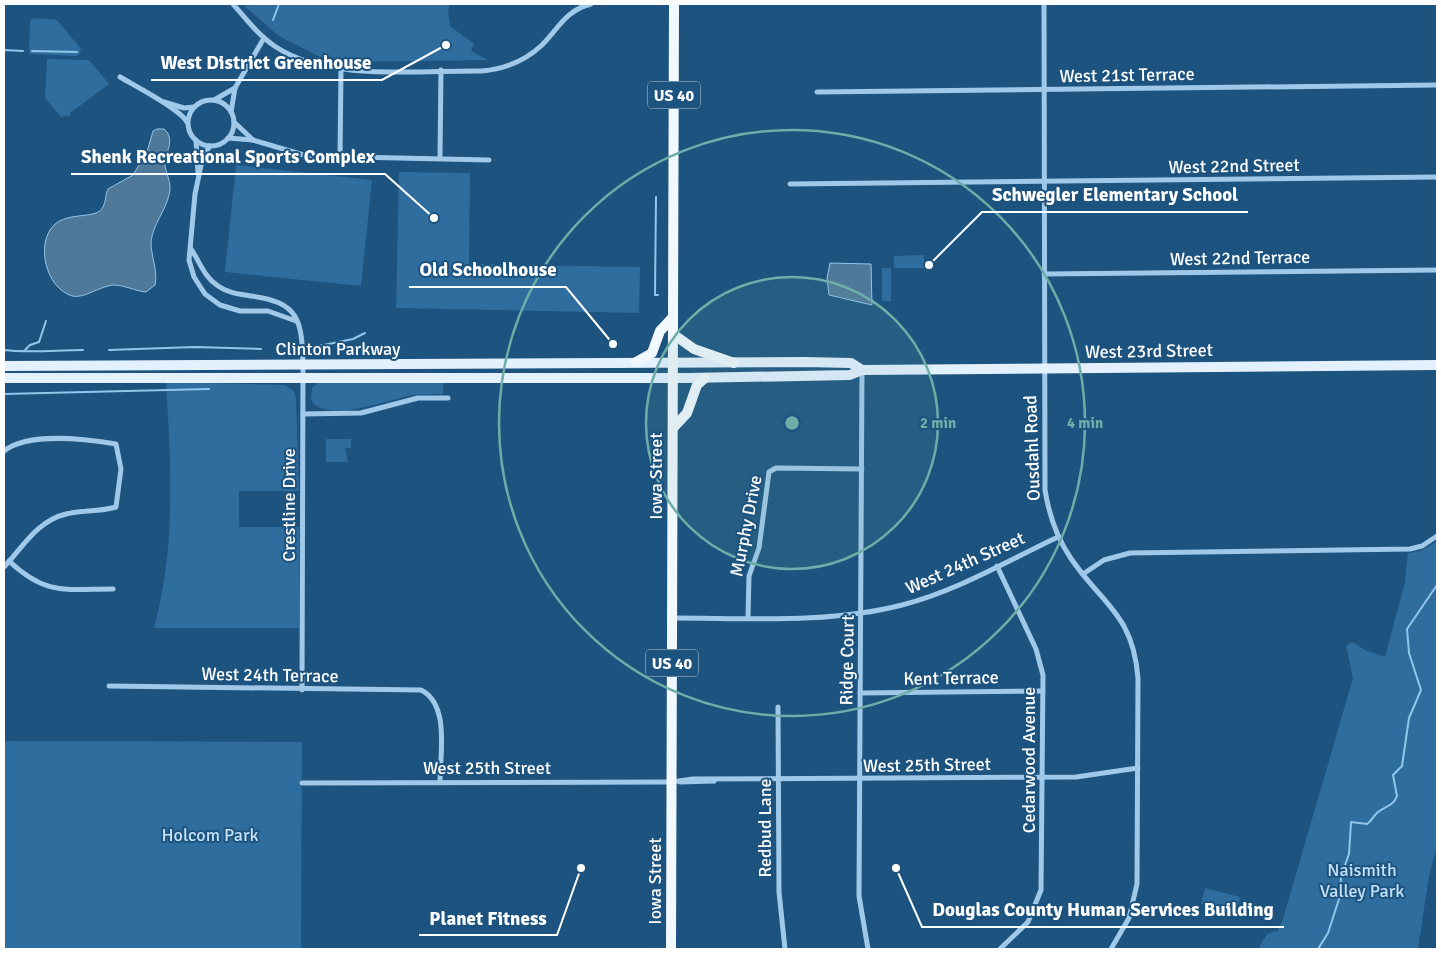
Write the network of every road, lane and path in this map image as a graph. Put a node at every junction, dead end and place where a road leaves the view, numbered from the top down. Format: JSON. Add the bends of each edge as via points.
{"nodes":[{"id":1,"x":232,"y":4,"type":"edge"},
{"id":2,"x":591,"y":4,"type":"edge"},
{"id":3,"x":674,"y":4,"type":"edge"},
{"id":4,"x":1045,"y":5,"type":"edge"},
{"id":5,"x":264,"y":38,"type":"junction"},
{"id":6,"x":341,"y":70,"type":"junction"},
{"id":7,"x":441,"y":70,"type":"junction"},
{"id":8,"x":120,"y":77,"type":"dead end"},
{"id":9,"x":1437,"y":85,"type":"edge"},
{"id":10,"x":235,"y":88,"type":"junction"},
{"id":11,"x":1044,"y":90,"type":"junction"},
{"id":12,"x":817,"y":92,"type":"dead end"},
{"id":13,"x":214,"y":100,"type":"junction"},
{"id":14,"x":163,"y":102,"type":"junction"},
{"id":15,"x":195,"y":107,"type":"junction"},
{"id":16,"x":231,"y":112,"type":"junction"},
{"id":17,"x":234,"y":122,"type":"junction"},
{"id":18,"x":188,"y":124,"type":"junction"},
{"id":19,"x":228,"y":138,"type":"junction"},
{"id":20,"x":196,"y":140,"type":"junction"},
{"id":21,"x":253,"y":140,"type":"junction"},
{"id":22,"x":210,"y":146,"type":"junction"},
{"id":23,"x":440,"y":157,"type":"junction"},
{"id":24,"x":340,"y":158,"type":"junction"},
{"id":25,"x":489,"y":160,"type":"dead end"},
{"id":26,"x":198,"y":174,"type":"junction"},
{"id":27,"x":1437,"y":177,"type":"edge"},
{"id":28,"x":1044,"y":182,"type":"junction"},
{"id":29,"x":790,"y":184,"type":"dead end"},
{"id":30,"x":191,"y":249,"type":"junction"},
{"id":31,"x":1437,"y":270,"type":"edge"},
{"id":32,"x":1044,"y":274,"type":"junction"},
{"id":33,"x":673,"y":317,"type":"junction"},
{"id":34,"x":296,"y":321,"type":"junction"},
{"id":35,"x":673,"y":334,"type":"junction"},
{"id":36,"x":636,"y":362,"type":"junction"},
{"id":37,"x":673,"y":362,"type":"junction"},
{"id":38,"x":734,"y":363,"type":"junction"},
{"id":39,"x":303,"y":365,"type":"junction"},
{"id":40,"x":1437,"y":365,"type":"edge"},
{"id":41,"x":4,"y":366,"type":"edge"},
{"id":42,"x":1044,"y":369,"type":"junction"},
{"id":43,"x":862,"y":370,"type":"junction"},
{"id":44,"x":303,"y":377,"type":"junction"},
{"id":45,"x":4,"y":378,"type":"edge"},
{"id":46,"x":673,"y":378,"type":"junction"},
{"id":47,"x":705,"y":378,"type":"junction"},
{"id":48,"x":448,"y":398,"type":"dead end"},
{"id":49,"x":303,"y":414,"type":"junction"},
{"id":50,"x":672,"y":428,"type":"junction"},
{"id":51,"x":4,"y":451,"type":"edge"},
{"id":52,"x":862,"y":469,"type":"junction"},
{"id":53,"x":1058,"y":537,"type":"junction"},
{"id":54,"x":1436,"y":537,"type":"edge"},
{"id":55,"x":9,"y":561,"type":"junction"},
{"id":56,"x":996,"y":566,"type":"junction"},
{"id":57,"x":4,"y":567,"type":"edge"},
{"id":58,"x":1083,"y":574,"type":"junction"},
{"id":59,"x":114,"y":589,"type":"dead end"},
{"id":60,"x":861,"y":613,"type":"junction"},
{"id":61,"x":672,"y":618,"type":"junction"},
{"id":62,"x":748,"y":618,"type":"junction"},
{"id":63,"x":109,"y":686,"type":"dead end"},
{"id":64,"x":302,"y":690,"type":"junction"},
{"id":65,"x":1043,"y":691,"type":"junction"},
{"id":66,"x":860,"y":693,"type":"junction"},
{"id":67,"x":778,"y":707,"type":"dead end"},
{"id":68,"x":1138,"y":768,"type":"junction"},
{"id":69,"x":1043,"y":777,"type":"junction"},
{"id":70,"x":860,"y":779,"type":"junction"},
{"id":71,"x":778,"y":780,"type":"junction"},
{"id":72,"x":302,"y":782,"type":"dead end"},
{"id":73,"x":440,"y":782,"type":"junction"},
{"id":74,"x":672,"y":782,"type":"junction"},
{"id":75,"x":671,"y":949,"type":"edge"},
{"id":76,"x":785,"y":949,"type":"edge"},
{"id":77,"x":868,"y":949,"type":"edge"},
{"id":78,"x":1000,"y":949,"type":"edge"},
{"id":79,"x":1111,"y":949,"type":"edge"}],
"edges":[{"from":1,"to":5,"type":"street"},
{"from":2,"to":7,"type":"street","via":[[572,12],[542,45],[512,65],[492,70]]},
{"from":3,"to":33,"type":"highway","name":"Iowa Street","number":"US 40"},
{"from":4,"to":11,"type":"street","name":"Ousdahl Road"},
{"from":5,"to":6,"type":"street","via":[[296,58]]},
{"from":5,"to":10,"type":"street"},
{"from":6,"to":7,"type":"street"},
{"from":6,"to":24,"type":"street"},
{"from":7,"to":23,"type":"street"},
{"from":8,"to":14,"type":"street"},
{"from":9,"to":11,"type":"street","name":"West 21st Terrace"},
{"from":10,"to":13,"type":"street"},
{"from":10,"to":16,"type":"street"},
{"from":11,"to":12,"type":"street","name":"West 21st Terrace"},
{"from":11,"to":28,"type":"street","name":"Ousdahl Road"},
{"from":13,"to":15,"type":"street","via":[[204,101]]},
{"from":13,"to":16,"type":"street"},
{"from":14,"to":15,"type":"street","via":[[184,108]]},
{"from":14,"to":18,"type":"street","via":[[183,116]]},
{"from":15,"to":18,"type":"street"},
{"from":16,"to":17,"type":"street"},
{"from":17,"to":19,"type":"street"},
{"from":17,"to":21,"type":"street"},
{"from":18,"to":20,"type":"street"},
{"from":19,"to":21,"type":"street"},
{"from":19,"to":22,"type":"street"},
{"from":20,"to":22,"type":"street"},
{"from":20,"to":26,"type":"street"},
{"from":21,"to":24,"type":"street","via":[[290,153]]},
{"from":22,"to":26,"type":"street"},
{"from":23,"to":24,"type":"street"},
{"from":23,"to":25,"type":"street"},
{"from":26,"to":30,"type":"street"},
{"from":27,"to":28,"type":"street","name":"West 22nd Street"},
{"from":28,"to":29,"type":"street","name":"West 22nd Street"},
{"from":28,"to":32,"type":"street","name":"Ousdahl Road"},
{"from":30,"to":34,"type":"street","name":"Crestline Drive","via":[[203,272],[217,286],[232,293],[281,302],[294,311]]},
{"from":30,"to":34,"type":"street","via":[[189,260],[194,277],[211,299],[229,309],[268,311]]},
{"from":31,"to":32,"type":"street","name":"West 22nd Terrace"},
{"from":32,"to":42,"type":"street","name":"Ousdahl Road"},
{"from":33,"to":35,"type":"highway","name":"Iowa Street","number":"US 40"},
{"from":33,"to":36,"type":"highway","via":[[660,331],[652,353]]},
{"from":34,"to":39,"type":"street","name":"Crestline Drive","via":[[302,339]]},
{"from":35,"to":37,"type":"highway","name":"Iowa Street","number":"US 40"},
{"from":35,"to":38,"type":"highway","via":[[687,346]]},
{"from":36,"to":37,"type":"main road","name":"Clinton Parkway"},
{"from":36,"to":39,"type":"main road","name":"Clinton Parkway"},
{"from":37,"to":38,"type":"main road","name":"West 23rd Street"},
{"from":37,"to":46,"type":"highway","name":"Iowa Street","number":"US 40"},
{"from":38,"to":43,"type":"main road","name":"West 23rd Street","via":[[851,363]]},
{"from":39,"to":41,"type":"main road","name":"Clinton Parkway"},
{"from":39,"to":44,"type":"street","name":"Crestline Drive"},
{"from":40,"to":42,"type":"main road","name":"West 23rd Street"},
{"from":42,"to":43,"type":"main road","name":"West 23rd Street"},
{"from":42,"to":53,"type":"street","name":"Ousdahl Road","via":[[1045,490]]},
{"from":43,"to":47,"type":"main road","name":"West 23rd Street","via":[[850,375]]},
{"from":43,"to":52,"type":"street","name":"Ridge Court"},
{"from":44,"to":45,"type":"main road","name":"Clinton Parkway"},
{"from":44,"to":46,"type":"main road","name":"Clinton Parkway"},
{"from":44,"to":49,"type":"street","name":"Crestline Drive"},
{"from":46,"to":47,"type":"main road","name":"West 23rd Street"},
{"from":46,"to":50,"type":"highway","name":"Iowa Street","number":"US 40"},
{"from":47,"to":50,"type":"highway","via":[[697,385],[687,413]]},
{"from":48,"to":49,"type":"street","via":[[418,398],[361,413]]},
{"from":49,"to":64,"type":"street","name":"Crestline Drive"},
{"from":50,"to":61,"type":"highway","name":"Iowa Street","number":"US 40"},
{"from":51,"to":55,"type":"street","via":[[30,440],[93,440],[116,444],[120,469],[116,507],[51,519],[31,535]]},
{"from":52,"to":60,"type":"street","name":"Ridge Court"},
{"from":52,"to":62,"type":"street","name":"Murphy Drive","via":[[776,468],[769,472],[759,548],[749,576]]},
{"from":53,"to":56,"type":"street","name":"West 24th Street"},
{"from":53,"to":58,"type":"street","name":"Ousdahl Road"},
{"from":54,"to":58,"type":"street","via":[[1410,549],[1130,553],[1104,560]]},
{"from":55,"to":57,"type":"street"},
{"from":55,"to":59,"type":"street","via":[[44,587],[60,590]]},
{"from":56,"to":60,"type":"street","name":"West 24th Street","via":[[919,600]]},
{"from":56,"to":65,"type":"street","name":"Cedarwood Avenue","via":[[1040,659]]},
{"from":58,"to":68,"type":"street","name":"Ousdahl Road","via":[[1120,617],[1133,648],[1138,678]]},
{"from":60,"to":62,"type":"street","name":"West 24th Street"},
{"from":60,"to":66,"type":"street","name":"Ridge Court"},
{"from":61,"to":62,"type":"street","name":"West 24th Street"},
{"from":61,"to":74,"type":"highway","name":"Iowa Street","number":"US 40"},
{"from":63,"to":64,"type":"street","name":"West 24th Terrace"},
{"from":64,"to":73,"type":"street","name":"West 24th Terrace","via":[[417,689],[430,695],[440,714]]},
{"from":65,"to":66,"type":"street","name":"Kent Terrace"},
{"from":65,"to":69,"type":"street","name":"Cedarwood Avenue"},
{"from":66,"to":70,"type":"street","name":"Ridge Court"},
{"from":67,"to":71,"type":"street","name":"Redbud Lane"},
{"from":68,"to":69,"type":"street","name":"West 25th Street","via":[[1095,776]]},
{"from":68,"to":79,"type":"street","name":"Ousdahl Road","via":[[1136,894],[1124,931]]},
{"from":69,"to":70,"type":"street","name":"West 25th Street"},
{"from":69,"to":78,"type":"street","name":"Cedarwood Avenue","via":[[1041,890],[1028,922]]},
{"from":70,"to":71,"type":"street","name":"West 25th Street"},
{"from":70,"to":77,"type":"street","name":"Ridge Court","via":[[860,904]]},
{"from":71,"to":74,"type":"street","name":"West 25th Street","via":[[685,779]]},
{"from":71,"to":76,"type":"street","name":"Redbud Lane","via":[[779,892]]},
{"from":72,"to":73,"type":"street","name":"West 25th Street"},
{"from":73,"to":74,"type":"street","name":"West 25th Street"},
{"from":74,"to":75,"type":"highway","name":"Iowa Street","number":"US 40"}]}
